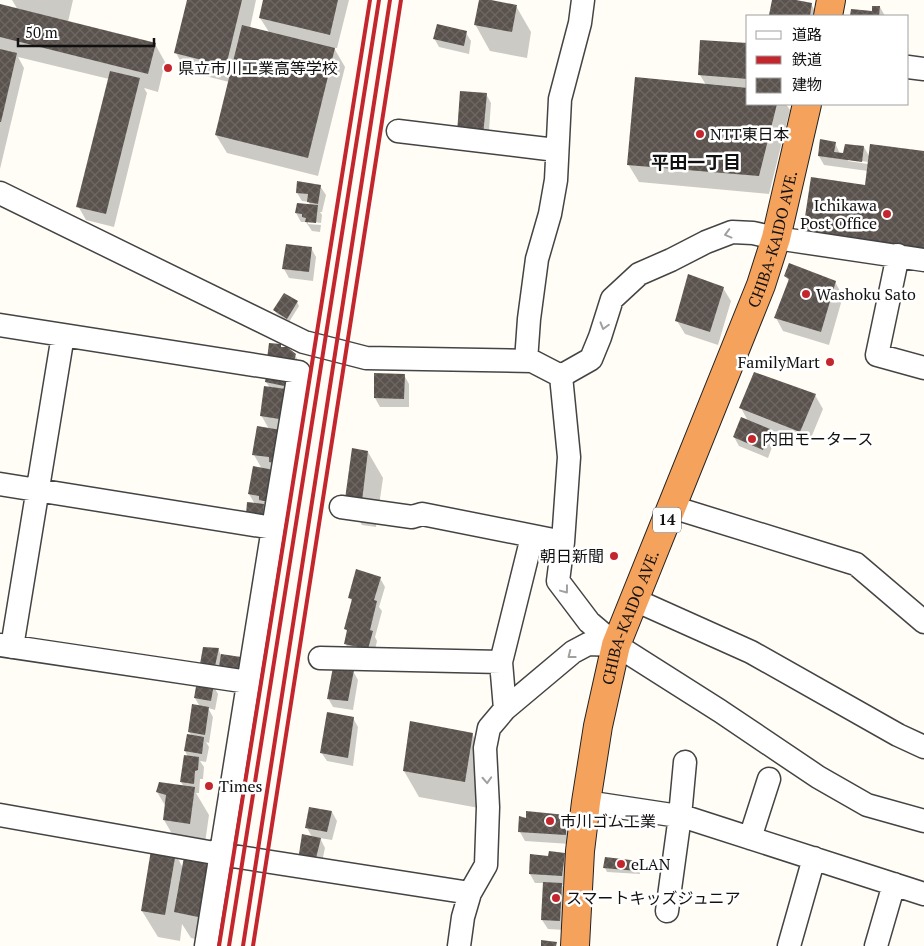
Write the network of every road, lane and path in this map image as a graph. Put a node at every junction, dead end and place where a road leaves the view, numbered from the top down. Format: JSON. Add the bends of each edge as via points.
{"nodes":[{"id":1,"x":583,"y":0,"type":"edge"},
{"id":2,"x":831,"y":0,"type":"edge"},
{"id":3,"x":828,"y":15,"type":"edge"},
{"id":4,"x":909,"y":67,"type":"edge"},
{"id":5,"x":924,"y":69,"type":"edge"},
{"id":6,"x":807,"y":105,"type":"edge"},
{"id":7,"x":398,"y":131,"type":"dead end"},
{"id":8,"x":556,"y":150,"type":"junction"},
{"id":9,"x":0,"y":193,"type":"edge"},
{"id":10,"x":776,"y":238,"type":"junction"},
{"id":11,"x":898,"y":255,"type":"junction"},
{"id":12,"x":924,"y":260,"type":"edge"},
{"id":13,"x":0,"y":325,"type":"edge"},
{"id":14,"x":64,"y":335,"type":"junction"},
{"id":15,"x":304,"y":342,"type":"junction"},
{"id":16,"x":526,"y":361,"type":"junction"},
{"id":17,"x":924,"y":368,"type":"edge"},
{"id":18,"x":299,"y":372,"type":"junction"},
{"id":19,"x":561,"y":376,"type":"junction"},
{"id":20,"x":0,"y":484,"type":"edge"},
{"id":21,"x":38,"y":490,"type":"junction"},
{"id":22,"x":341,"y":507,"type":"dead end"},
{"id":23,"x":672,"y":507,"type":"junction"},
{"id":24,"x":272,"y":528,"type":"junction"},
{"id":25,"x":532,"y":537,"type":"junction"},
{"id":26,"x":563,"y":542,"type":"junction"},
{"id":27,"x":635,"y":600,"type":"junction"},
{"id":28,"x":924,"y":622,"type":"edge"},
{"id":29,"x":616,"y":645,"type":"junction"},
{"id":30,"x":6,"y":646,"type":"edge"},
{"id":31,"x":320,"y":658,"type":"dead end"},
{"id":32,"x":501,"y":662,"type":"junction"},
{"id":33,"x":248,"y":682,"type":"junction"},
{"id":34,"x":505,"y":709,"type":"junction"},
{"id":35,"x":924,"y":747,"type":"edge"},
{"id":36,"x":686,"y":762,"type":"dead end"},
{"id":37,"x":769,"y":779,"type":"dead end"},
{"id":38,"x":586,"y":802,"type":"junction"},
{"id":39,"x":0,"y":815,"type":"edge"},
{"id":40,"x":680,"y":816,"type":"junction"},
{"id":41,"x":924,"y":822,"type":"edge"},
{"id":42,"x":750,"y":838,"type":"junction"},
{"id":43,"x":220,"y":854,"type":"junction"},
{"id":44,"x":814,"y":858,"type":"junction"},
{"id":45,"x":894,"y":884,"type":"junction"},
{"id":46,"x":470,"y":893,"type":"junction"},
{"id":47,"x":924,"y":894,"type":"edge"},
{"id":48,"x":667,"y":911,"type":"dead end"},
{"id":49,"x":206,"y":946,"type":"edge"},
{"id":50,"x":459,"y":946,"type":"edge"},
{"id":51,"x":575,"y":946,"type":"edge"},
{"id":52,"x":789,"y":946,"type":"edge"},
{"id":53,"x":876,"y":946,"type":"edge"}],
"edges":[{"from":1,"to":8,"type":"street","via":[[560,99]]},
{"from":2,"to":3,"type":"highway"},
{"from":4,"to":5,"type":"street"},
{"from":6,"to":10,"type":"highway","name":"CHIBA-KAIDO AVE.","number":"14"},
{"from":7,"to":8,"type":"street"},
{"from":8,"to":16,"type":"street","via":[[556,180],[537,259]]},
{"from":9,"to":15,"type":"street"},
{"from":10,"to":11,"type":"street"},
{"from":10,"to":19,"type":"street","one_way":true,"via":[[732,232],[639,274],[612,298],[592,359]]},
{"from":10,"to":23,"type":"highway","name":"CHIBA-KAIDO AVE.","number":"14","via":[[761,285]]},
{"from":11,"to":12,"type":"street"},
{"from":11,"to":17,"type":"street","via":[[877,355]]},
{"from":13,"to":14,"type":"street"},
{"from":14,"to":18,"type":"street"},
{"from":14,"to":21,"type":"street"},
{"from":15,"to":16,"type":"street","via":[[366,358]]},
{"from":15,"to":18,"type":"street"},
{"from":16,"to":19,"type":"street"},
{"from":18,"to":24,"type":"street"},
{"from":19,"to":26,"type":"street","via":[[570,457]]},
{"from":20,"to":21,"type":"street"},
{"from":21,"to":24,"type":"street"},
{"from":21,"to":30,"type":"street"},
{"from":22,"to":25,"type":"street","via":[[412,517],[422,514]]},
{"from":23,"to":27,"type":"highway","name":"CHIBA-KAIDO AVE.","number":"14"},
{"from":23,"to":28,"type":"street","via":[[856,564]]},
{"from":24,"to":33,"type":"street"},
{"from":25,"to":26,"type":"street"},
{"from":25,"to":32,"type":"street"},
{"from":26,"to":29,"type":"street","one_way":true,"via":[[558,581],[588,622]]},
{"from":27,"to":29,"type":"highway","name":"CHIBA-KAIDO AVE.","number":"14"},
{"from":27,"to":35,"type":"street","via":[[751,652]]},
{"from":29,"to":34,"type":"street","one_way":true,"via":[[588,644],[573,652]]},
{"from":29,"to":38,"type":"highway","name":"CHIBA-KAIDO AVE.","number":"14"},
{"from":29,"to":41,"type":"street","via":[[818,777],[867,805]]},
{"from":30,"to":33,"type":"street"},
{"from":31,"to":32,"type":"street"},
{"from":32,"to":34,"type":"street"},
{"from":33,"to":43,"type":"street"},
{"from":34,"to":46,"type":"street","one_way":true,"via":[[489,728],[485,748],[488,806],[486,865]]},
{"from":36,"to":40,"type":"street"},
{"from":37,"to":42,"type":"street"},
{"from":38,"to":40,"type":"street"},
{"from":38,"to":51,"type":"highway","name":"CHIBA-KAIDO AVE.","number":"14"},
{"from":39,"to":43,"type":"street"},
{"from":40,"to":42,"type":"street"},
{"from":40,"to":48,"type":"street"},
{"from":42,"to":44,"type":"street"},
{"from":43,"to":46,"type":"street"},
{"from":43,"to":49,"type":"street"},
{"from":44,"to":45,"type":"street"},
{"from":44,"to":52,"type":"street"},
{"from":45,"to":47,"type":"street"},
{"from":45,"to":53,"type":"street"},
{"from":46,"to":50,"type":"street"}]}
